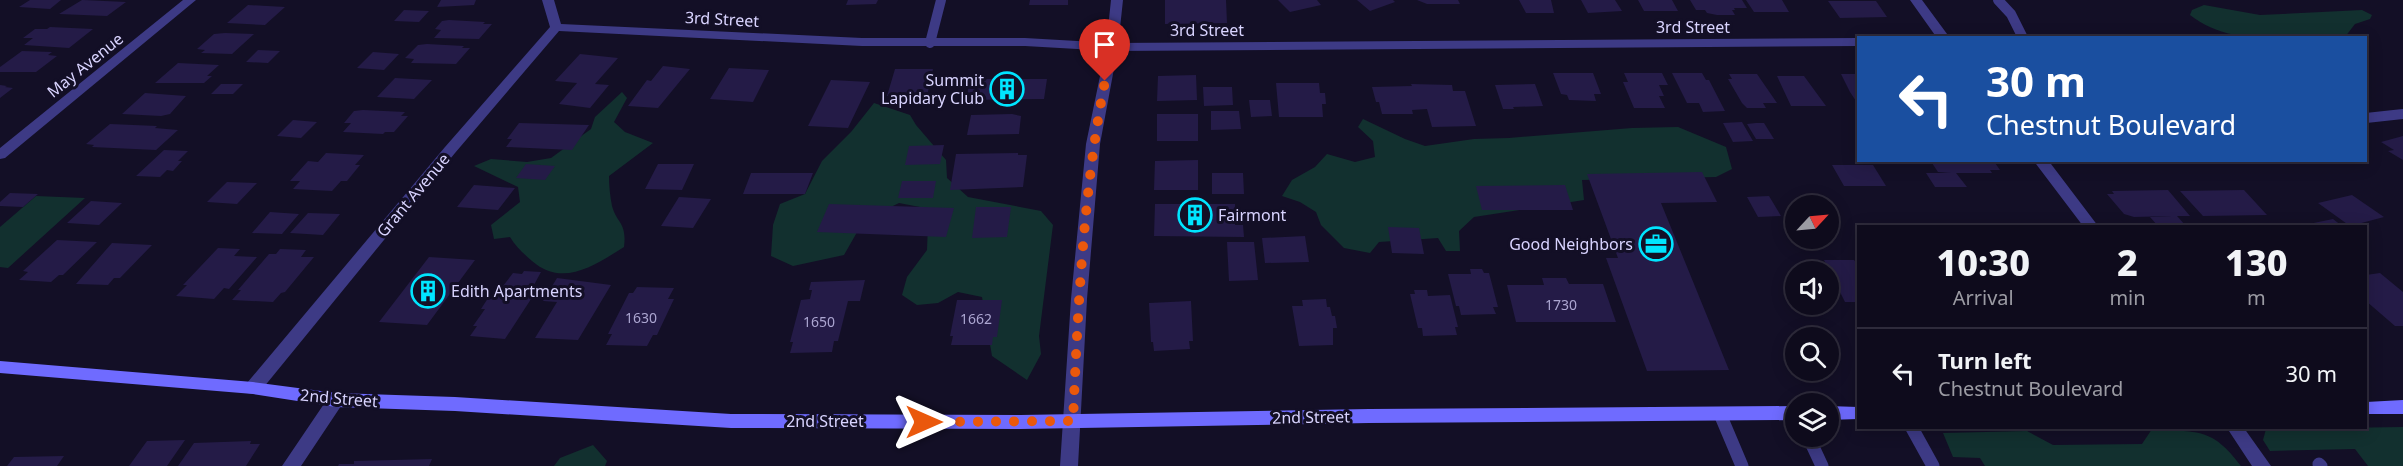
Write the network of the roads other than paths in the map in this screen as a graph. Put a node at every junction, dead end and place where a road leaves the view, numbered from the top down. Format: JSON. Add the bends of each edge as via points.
{"nodes":[{"id":1,"x":190,"y":0,"type":"edge"},
{"id":2,"x":548,"y":0,"type":"edge"},
{"id":3,"x":941,"y":0,"type":"edge"},
{"id":4,"x":1117,"y":0,"type":"edge"},
{"id":5,"x":1916,"y":0,"type":"edge"},
{"id":6,"x":1998,"y":0,"type":"edge"},
{"id":7,"x":556,"y":27,"type":"junction"},
{"id":8,"x":1943,"y":36,"type":"edge"},
{"id":9,"x":2023,"y":36,"type":"edge"},
{"id":10,"x":1857,"y":42,"type":"edge"},
{"id":11,"x":930,"y":43,"type":"junction"},
{"id":12,"x":1112,"y":47,"type":"junction"},
{"id":13,"x":2403,"y":114,"type":"edge"},
{"id":14,"x":2367,"y":118,"type":"edge"},
{"id":15,"x":0,"y":154,"type":"edge"},
{"id":16,"x":2042,"y":162,"type":"edge"},
{"id":17,"x":2090,"y":225,"type":"edge"},
{"id":18,"x":0,"y":367,"type":"edge"},
{"id":19,"x":253,"y":388,"type":"junction"},
{"id":20,"x":336,"y":400,"type":"junction"},
{"id":21,"x":2403,"y":407,"type":"edge"},
{"id":22,"x":2367,"y":408,"type":"edge"},
{"id":23,"x":1785,"y":413,"type":"edge"},
{"id":24,"x":1839,"y":413,"type":"edge"},
{"id":25,"x":1857,"y":413,"type":"edge"},
{"id":26,"x":1720,"y":414,"type":"junction"},
{"id":27,"x":1073,"y":421,"type":"junction"},
{"id":28,"x":1913,"y":429,"type":"edge"},
{"id":29,"x":2236,"y":429,"type":"edge"},
{"id":30,"x":1813,"y":447,"type":"edge"},
{"id":31,"x":291,"y":466,"type":"edge"},
{"id":32,"x":1069,"y":466,"type":"edge"},
{"id":33,"x":1742,"y":466,"type":"edge"},
{"id":34,"x":1822,"y":466,"type":"edge"},
{"id":35,"x":1933,"y":466,"type":"edge"},
{"id":36,"x":2262,"y":466,"type":"edge"}],
"edges":[{"from":1,"to":15,"type":"street","name":"May Avenue"},
{"from":2,"to":7,"type":"street"},
{"from":3,"to":11,"type":"lane"},
{"from":4,"to":12,"type":"street"},
{"from":5,"to":8,"type":"street"},
{"from":6,"to":9,"type":"lane"},
{"from":7,"to":11,"type":"street","name":"3rd Street"},
{"from":7,"to":19,"type":"street","name":"Grant Avenue"},
{"from":10,"to":12,"type":"street","name":"3rd Street"},
{"from":11,"to":12,"type":"street","name":"3rd Street","via":[[1025,42]]},
{"from":12,"to":27,"type":"street","via":[[1092,149]]},
{"from":13,"to":14,"type":"lane"},
{"from":16,"to":17,"type":"street"},
{"from":18,"to":19,"type":"main road","name":"2nd Street"},
{"from":19,"to":20,"type":"main road","name":"2nd Street"},
{"from":20,"to":27,"type":"main road","name":"2nd Street","via":[[731,421]]},
{"from":20,"to":31,"type":"street"},
{"from":21,"to":22,"type":"main road"},
{"from":23,"to":26,"type":"main road","name":"2nd Street"},
{"from":24,"to":25,"type":"main road"},
{"from":26,"to":27,"type":"main road","name":"2nd Street"},
{"from":26,"to":33,"type":"lane"},
{"from":27,"to":32,"type":"street"},
{"from":28,"to":35,"type":"lane"},
{"from":29,"to":36,"type":"street"},
{"from":30,"to":34,"type":"lane"}]}
